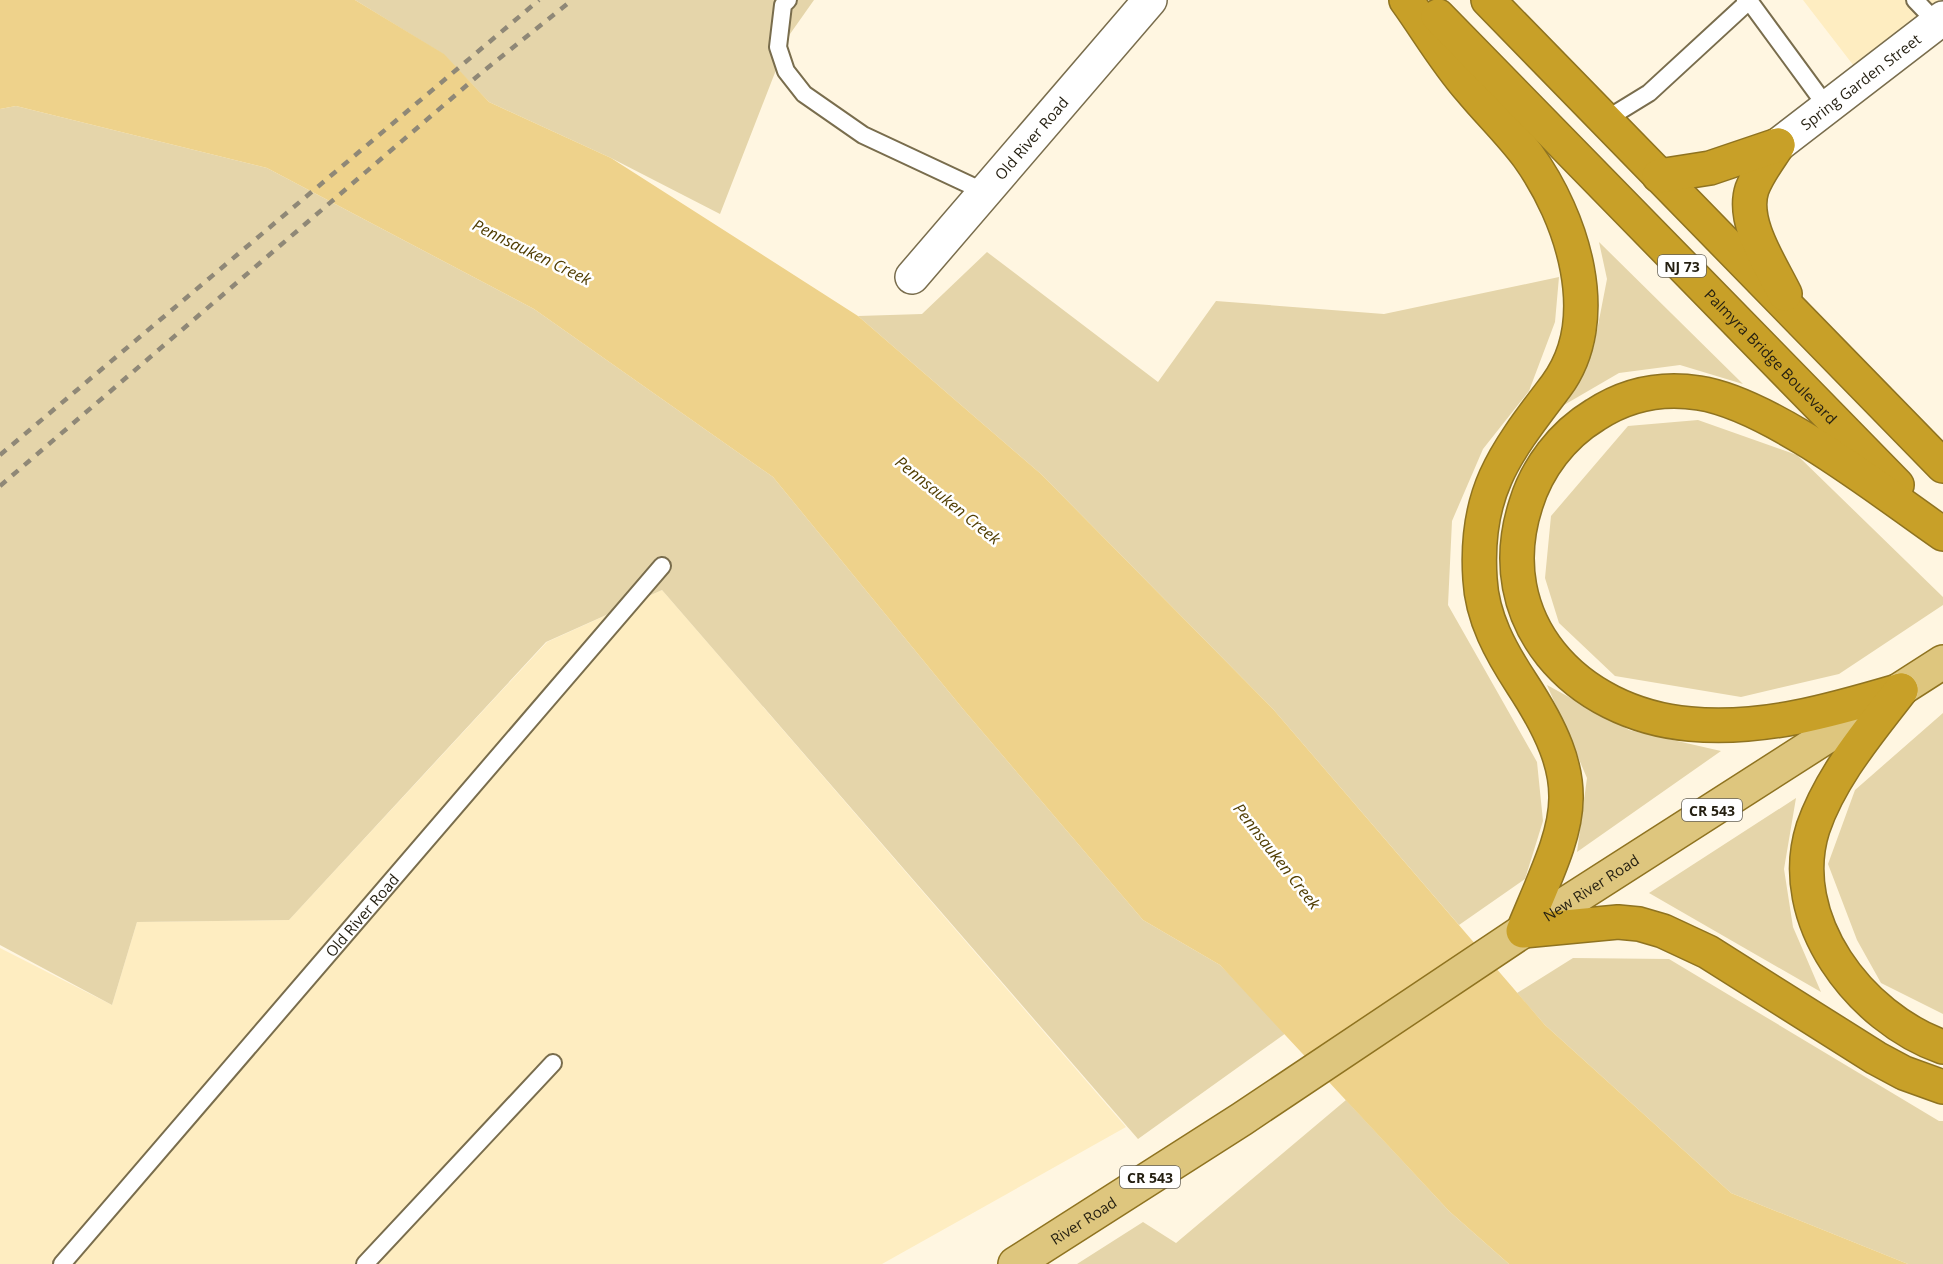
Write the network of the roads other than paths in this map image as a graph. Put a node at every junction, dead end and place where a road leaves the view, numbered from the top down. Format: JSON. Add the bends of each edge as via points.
{"nodes":[{"id":1,"x":1150,"y":0,"type":"edge"},
{"id":2,"x":1406,"y":0,"type":"edge"},
{"id":3,"x":1422,"y":0,"type":"edge"},
{"id":4,"x":1488,"y":0,"type":"edge"},
{"id":5,"x":1748,"y":1,"type":"edge"},
{"id":6,"x":786,"y":3,"type":"edge"},
{"id":7,"x":1931,"y":14,"type":"edge"},
{"id":8,"x":1827,"y":107,"type":"junction"},
{"id":9,"x":1605,"y":120,"type":"junction"},
{"id":10,"x":1778,"y":145,"type":"junction"},
{"id":11,"x":1659,"y":176,"type":"junction"},
{"id":12,"x":985,"y":192,"type":"junction"},
{"id":13,"x":912,"y":277,"type":"dead end"},
{"id":14,"x":1794,"y":314,"type":"junction"},
{"id":15,"x":1943,"y":466,"type":"edge"},
{"id":16,"x":1943,"y":533,"type":"edge"},
{"id":17,"x":662,"y":566,"type":"dead end"},
{"id":18,"x":1943,"y":662,"type":"edge"},
{"id":19,"x":1900,"y":690,"type":"junction"},
{"id":20,"x":1522,"y":931,"type":"junction"},
{"id":21,"x":1943,"y":1047,"type":"edge"},
{"id":22,"x":553,"y":1063,"type":"dead end"},
{"id":23,"x":1943,"y":1087,"type":"edge"},
{"id":24,"x":1242,"y":1119,"type":"joint"},
{"id":25,"x":62,"y":1264,"type":"edge"},
{"id":26,"x":365,"y":1264,"type":"edge"},
{"id":27,"x":1015,"y":1264,"type":"edge"}],
"edges":[{"from":1,"to":12,"type":"street","name":"Old River Road"},
{"from":2,"to":20,"type":"highway","via":[[1468,88],[1530,159],[1569,238],[1579,282],[1578,325],[1568,364],[1502,460],[1487,498],[1479,540],[1480,583],[1490,626],[1548,726],[1566,781],[1561,836]]},
{"from":3,"to":16,"type":"highway","name":"Palmyra Bridge Boulevard","number":"NJ 73"},
{"from":4,"to":9,"type":"highway","number":"NJ 73"},
{"from":5,"to":8,"type":"lane"},
{"from":5,"to":9,"type":"lane","via":[[1649,93]]},
{"from":6,"to":12,"type":"lane","via":[[778,47],[786,71],[804,94],[863,135]]},
{"from":7,"to":8,"type":"street","name":"Spring Garden Street"},
{"from":8,"to":10,"type":"street","name":"Spring Garden Street"},
{"from":9,"to":11,"type":"highway","number":"NJ 73"},
{"from":10,"to":11,"type":"highway","via":[[1710,168]]},
{"from":10,"to":14,"type":"highway","via":[[1752,191],[1751,215]]},
{"from":11,"to":14,"type":"highway","number":"NJ 73"},
{"from":12,"to":13,"type":"street","name":"Old River Road"},
{"from":14,"to":15,"type":"highway","number":"NJ 73"},
{"from":16,"to":19,"type":"highway","via":[[1763,416],[1732,401],[1670,390],[1640,394],[1609,406],[1584,422],[1546,462],[1530,491],[1520,523],[1518,580],[1535,631],[1570,676],[1623,709],[1691,724],[1739,724],[1808,715]]},
{"from":17,"to":25,"type":"lane","name":"Old River Road"},
{"from":18,"to":19,"type":"main road","name":"New River Road","number":"CR 543"},
{"from":19,"to":20,"type":"main road","name":"New River Road","number":"CR 543"},
{"from":19,"to":21,"type":"highway","via":[[1833,783],[1813,830],[1809,876],[1812,903],[1832,956],[1863,997],[1910,1032]]},
{"from":20,"to":23,"type":"highway","via":[[1618,922],[1663,931],[1708,952],[1876,1058]]},
{"from":20,"to":24,"type":"main road","name":"New River Road","number":"CR 543"},
{"from":22,"to":26,"type":"lane"},
{"from":24,"to":27,"type":"main road","name":"River Road","number":"CR 543"}]}
